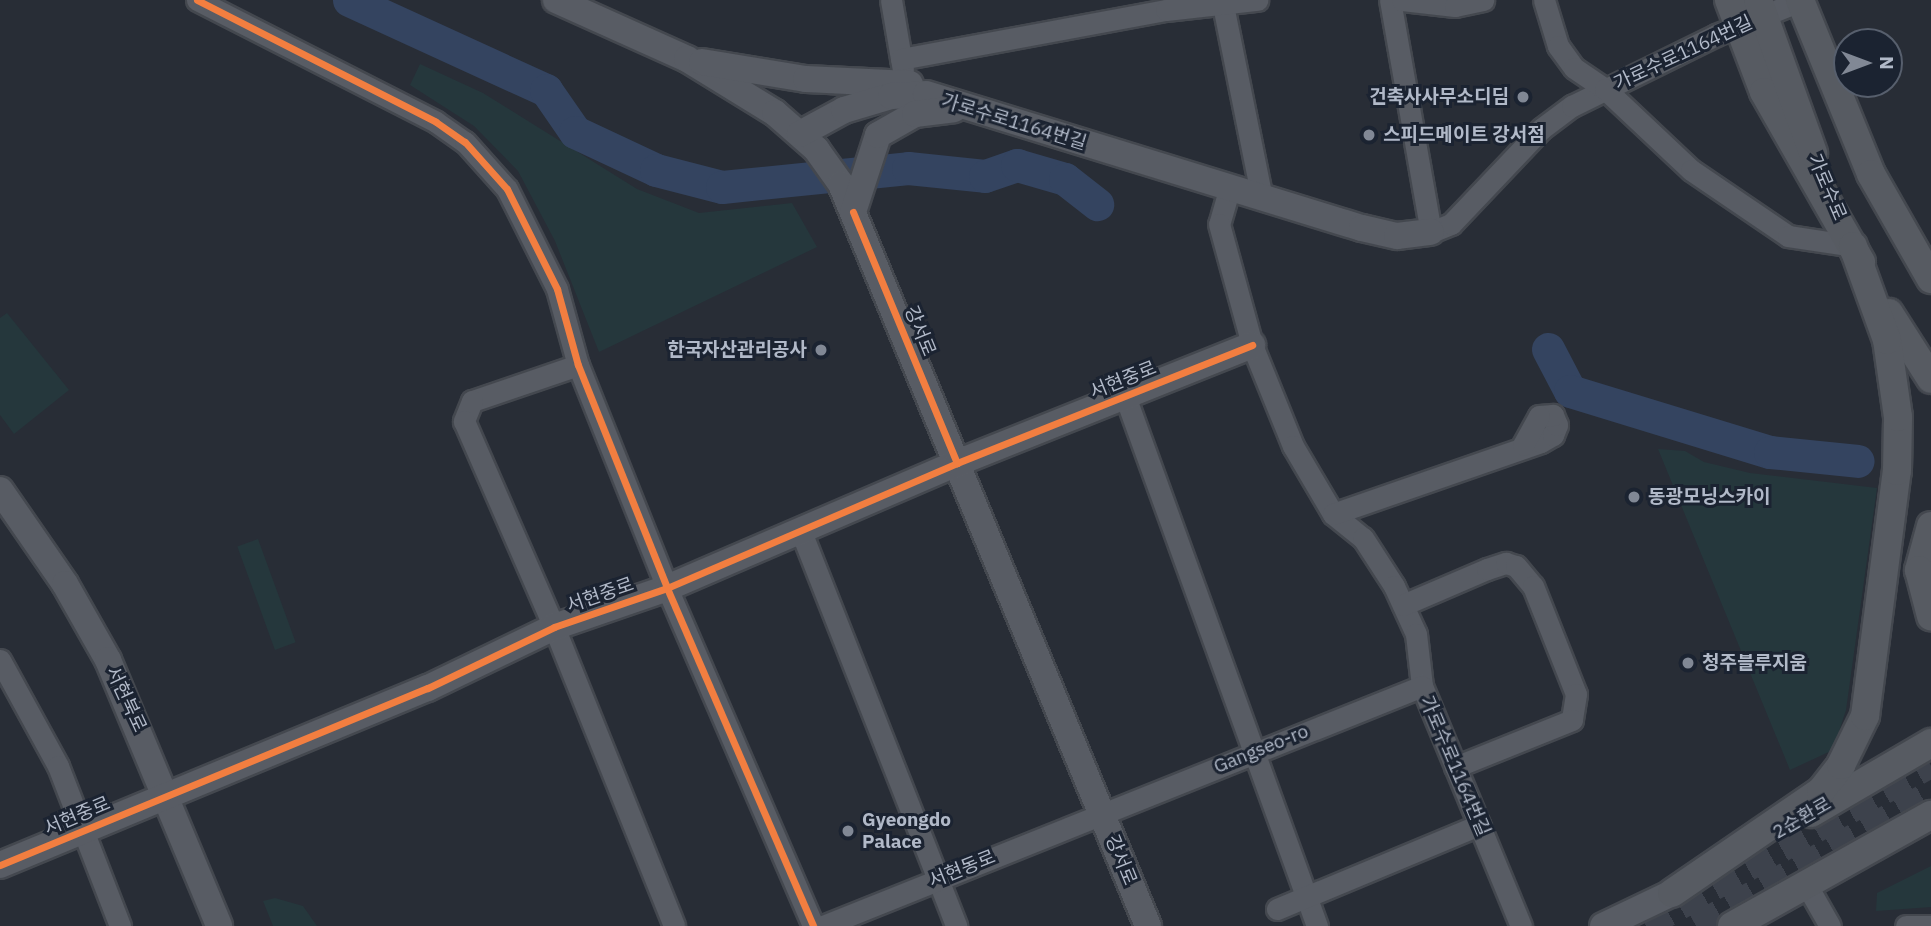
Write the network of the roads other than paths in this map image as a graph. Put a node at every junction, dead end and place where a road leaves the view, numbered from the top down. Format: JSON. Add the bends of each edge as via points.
{"nodes":[{"id":1,"x":197,"y":0,"type":"edge"},
{"id":2,"x":556,"y":0,"type":"edge"},
{"id":3,"x":891,"y":0,"type":"edge"},
{"id":4,"x":1257,"y":0,"type":"edge"},
{"id":5,"x":1390,"y":0,"type":"edge"},
{"id":6,"x":1402,"y":0,"type":"edge"},
{"id":7,"x":1483,"y":0,"type":"edge"},
{"id":8,"x":1544,"y":0,"type":"edge"},
{"id":9,"x":1729,"y":0,"type":"edge"},
{"id":10,"x":1801,"y":0,"type":"edge"},
{"id":11,"x":1222,"y":2,"type":"edge"},
{"id":12,"x":1752,"y":14,"type":"edge"},
{"id":13,"x":687,"y":60,"type":"junction"},
{"id":14,"x":911,"y":78,"type":"junction"},
{"id":15,"x":1605,"y":89,"type":"junction"},
{"id":16,"x":973,"y":108,"type":"junction"},
{"id":17,"x":1852,"y":129,"type":"junction"},
{"id":18,"x":808,"y":141,"type":"junction"},
{"id":19,"x":1810,"y":148,"type":"junction"},
{"id":20,"x":1229,"y":190,"type":"junction"},
{"id":21,"x":1262,"y":200,"type":"junction"},
{"id":22,"x":853,"y":211,"type":"junction"},
{"id":23,"x":1431,"y":232,"type":"junction"},
{"id":24,"x":1906,"y":236,"type":"junction"},
{"id":25,"x":1853,"y":246,"type":"junction"},
{"id":26,"x":1931,"y":259,"type":"edge"},
{"id":27,"x":1931,"y":279,"type":"edge"},
{"id":28,"x":1252,"y":345,"type":"junction"},
{"id":29,"x":1931,"y":358,"type":"edge"},
{"id":30,"x":578,"y":365,"type":"junction"},
{"id":31,"x":1931,"y":379,"type":"edge"},
{"id":32,"x":1125,"y":396,"type":"junction"},
{"id":33,"x":1523,"y":445,"type":"dead end"},
{"id":34,"x":957,"y":463,"type":"junction"},
{"id":35,"x":0,"y":490,"type":"edge"},
{"id":36,"x":1333,"y":513,"type":"junction"},
{"id":37,"x":1931,"y":526,"type":"edge"},
{"id":38,"x":800,"y":529,"type":"junction"},
{"id":39,"x":667,"y":588,"type":"junction"},
{"id":40,"x":1403,"y":606,"type":"junction"},
{"id":41,"x":1931,"y":616,"type":"edge"},
{"id":42,"x":554,"y":627,"type":"junction"},
{"id":43,"x":0,"y":660,"type":"edge"},
{"id":44,"x":1422,"y":686,"type":"junction"},
{"id":45,"x":1931,"y":743,"type":"edge"},
{"id":46,"x":1254,"y":750,"type":"junction"},
{"id":47,"x":1455,"y":767,"type":"junction"},
{"id":48,"x":168,"y":796,"type":"junction"},
{"id":49,"x":1102,"y":814,"type":"junction"},
{"id":50,"x":1931,"y":814,"type":"edge"},
{"id":51,"x":1479,"y":825,"type":"junction"},
{"id":52,"x":83,"y":831,"type":"junction"},
{"id":53,"x":0,"y":866,"type":"edge"},
{"id":54,"x":937,"y":879,"type":"junction"},
{"id":55,"x":1806,"y":884,"type":"junction"},
{"id":56,"x":1672,"y":893,"type":"junction"},
{"id":57,"x":1307,"y":896,"type":"junction"},
{"id":58,"x":1277,"y":909,"type":"dead end"},
{"id":59,"x":120,"y":926,"type":"edge"},
{"id":60,"x":219,"y":926,"type":"edge"},
{"id":61,"x":674,"y":926,"type":"edge"},
{"id":62,"x":813,"y":926,"type":"edge"},
{"id":63,"x":823,"y":926,"type":"edge"},
{"id":64,"x":956,"y":926,"type":"edge"},
{"id":65,"x":1148,"y":926,"type":"edge"},
{"id":66,"x":1317,"y":926,"type":"edge"},
{"id":67,"x":1521,"y":926,"type":"edge"},
{"id":68,"x":1603,"y":926,"type":"edge"},
{"id":69,"x":1732,"y":926,"type":"edge"},
{"id":70,"x":1830,"y":926,"type":"edge"},
{"id":71,"x":1906,"y":926,"type":"edge"},
{"id":72,"x":1931,"y":926,"type":"edge"}],
"edges":[{"from":1,"to":30,"type":"street","via":[[436,122],[465,142],[523,214],[557,289]]},
{"from":2,"to":13,"type":"street"},
{"from":3,"to":14,"type":"street"},
{"from":4,"to":11,"type":"street"},
{"from":5,"to":23,"type":"street"},
{"from":6,"to":7,"type":"street","via":[[1455,6]]},
{"from":8,"to":15,"type":"street","name":"가로수로1164번길","via":[[1558,46],[1574,68]]},
{"from":9,"to":12,"type":"main road"},
{"from":10,"to":12,"type":"street","name":"가로수로1164번길"},
{"from":10,"to":17,"type":"main road"},
{"from":11,"to":14,"type":"street","via":[[1166,10]]},
{"from":11,"to":21,"type":"street"},
{"from":12,"to":15,"type":"street","name":"가로수로1164번길"},
{"from":12,"to":19,"type":"main road","name":"가로수로"},
{"from":12,"to":25,"type":"main road","via":[[1795,152]]},
{"from":13,"to":14,"type":"street","via":[[806,79]]},
{"from":13,"to":18,"type":"street","via":[[775,113]]},
{"from":14,"to":16,"type":"street","name":"가로수로1164번길"},
{"from":14,"to":18,"type":"street","name":"가로수로1164번길","via":[[891,96],[844,110]]},
{"from":15,"to":23,"type":"street","name":"가로수로1164번길","via":[[1541,129],[1451,224]]},
{"from":15,"to":25,"type":"street","name":"가로수로1164번길","via":[[1691,170],[1747,211],[1788,236]]},
{"from":16,"to":20,"type":"street","name":"가로수로1164번길"},
{"from":16,"to":22,"type":"street","via":[[915,114],[886,128],[872,145]]},
{"from":17,"to":19,"type":"main road","via":[[1823,132]]},
{"from":17,"to":24,"type":"main road"},
{"from":18,"to":22,"type":"street","name":"강서로"},
{"from":19,"to":25,"type":"main road","name":"가로수로"},
{"from":20,"to":21,"type":"street","name":"가로수로1164번길"},
{"from":20,"to":28,"type":"street","name":"가로수로1164번길","via":[[1219,224]]},
{"from":21,"to":23,"type":"street","name":"가로수로1164번길","via":[[1397,236]]},
{"from":22,"to":34,"type":"street","name":"강서로"},
{"from":24,"to":26,"type":"main road"},
{"from":24,"to":27,"type":"main road"},
{"from":25,"to":29,"type":"main road","name":"가로수로"},
{"from":25,"to":31,"type":"main road"},
{"from":25,"to":56,"type":"main road","via":[[1887,340],[1898,416],[1897,471],[1865,716],[1841,765],[1821,790]]},
{"from":28,"to":32,"type":"street","name":"서현중로"},
{"from":28,"to":36,"type":"street","name":"가로수로1164번길","via":[[1293,446]]},
{"from":30,"to":39,"type":"street"},
{"from":30,"to":42,"type":"street","via":[[472,401],[464,421]]},
{"from":32,"to":34,"type":"street","name":"서현중로"},
{"from":32,"to":46,"type":"street"},
{"from":33,"to":36,"type":"street"},
{"from":34,"to":38,"type":"street","name":"서현중로"},
{"from":34,"to":49,"type":"street","name":"강서로"},
{"from":35,"to":48,"type":"street","name":"서현북로","via":[[65,584],[108,660]]},
{"from":36,"to":40,"type":"street","name":"가로수로1164번길","via":[[1363,538]]},
{"from":37,"to":41,"type":"main road","via":[[1919,570]]},
{"from":38,"to":39,"type":"street","name":"서현중로"},
{"from":38,"to":54,"type":"street"},
{"from":39,"to":42,"type":"street","name":"서현중로"},
{"from":39,"to":62,"type":"street"},
{"from":40,"to":44,"type":"street","name":"가로수로1164번길","via":[[1416,634]]},
{"from":40,"to":47,"type":"street","via":[[1487,569],[1506,563],[1516,566],[1533,586],[1576,694],[1573,720]]},
{"from":42,"to":48,"type":"street","name":"서현중로","via":[[428,688]]},
{"from":42,"to":61,"type":"street"},
{"from":43,"to":52,"type":"street","via":[[58,766]]},
{"from":44,"to":46,"type":"street","name":"Gangseo-ro"},
{"from":44,"to":47,"type":"street","name":"가로수로1164번길"},
{"from":45,"to":56,"type":"main road","name":"2순환로"},
{"from":46,"to":49,"type":"street","name":"Gangseo-ro"},
{"from":46,"to":57,"type":"street"},
{"from":47,"to":51,"type":"street","name":"가로수로1164번길"},
{"from":48,"to":52,"type":"street","name":"서현중로"},
{"from":48,"to":60,"type":"street","name":"서현북로"},
{"from":49,"to":54,"type":"street","name":"서현동로"},
{"from":49,"to":65,"type":"street","name":"강서로"},
{"from":50,"to":55,"type":"main road"},
{"from":51,"to":57,"type":"street"},
{"from":51,"to":67,"type":"street","name":"가로수로1164번길"},
{"from":52,"to":53,"type":"street","name":"서현중로"},
{"from":52,"to":59,"type":"street"},
{"from":54,"to":63,"type":"street","name":"서현동로"},
{"from":54,"to":64,"type":"street"},
{"from":55,"to":69,"type":"main road"},
{"from":55,"to":70,"type":"street"},
{"from":56,"to":68,"type":"street"},
{"from":57,"to":58,"type":"street"},
{"from":57,"to":66,"type":"street"},
{"from":71,"to":72,"type":"street"}]}
